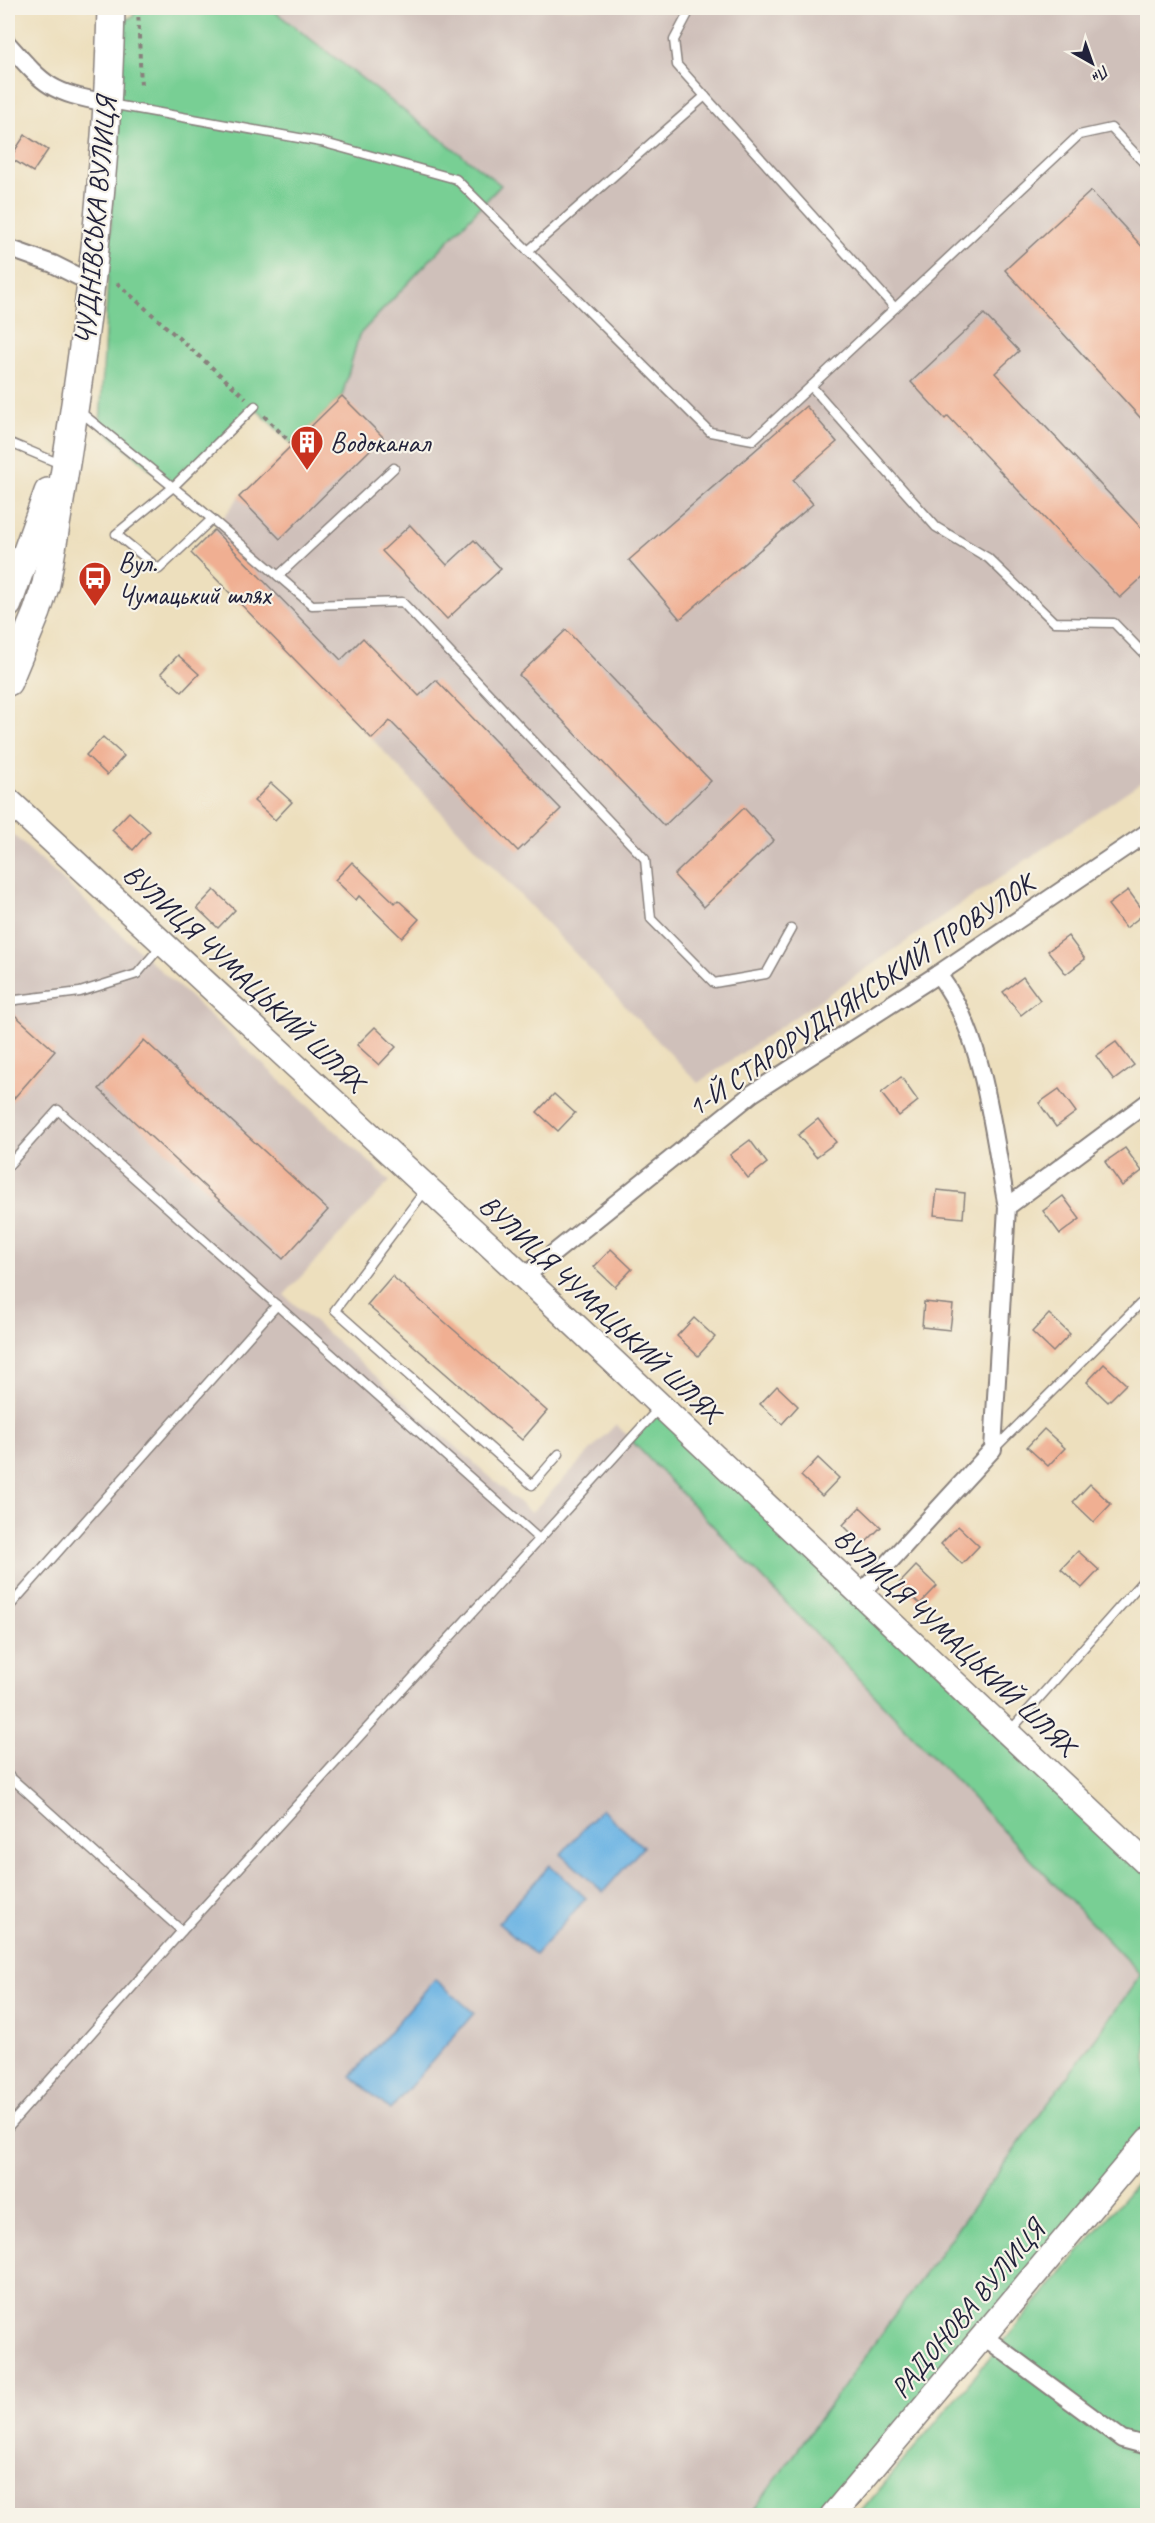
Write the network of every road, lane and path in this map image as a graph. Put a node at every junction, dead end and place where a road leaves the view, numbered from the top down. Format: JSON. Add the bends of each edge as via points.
{"nodes":[{"id":1,"x":111,"y":8,"type":"edge"},
{"id":2,"x":138,"y":8,"type":"edge"},
{"id":3,"x":691,"y":8,"type":"edge"},
{"id":4,"x":8,"y":44,"type":"edge"},
{"id":5,"x":141,"y":88,"type":"dead end"},
{"id":6,"x":705,"y":96,"type":"junction"},
{"id":7,"x":107,"y":103,"type":"junction"},
{"id":8,"x":1148,"y":166,"type":"edge"},
{"id":9,"x":8,"y":248,"type":"edge"},
{"id":10,"x":528,"y":251,"type":"junction"},
{"id":11,"x":104,"y":283,"type":"junction"},
{"id":12,"x":895,"y":308,"type":"junction"},
{"id":13,"x":812,"y":386,"type":"junction"},
{"id":14,"x":255,"y":406,"type":"junction"},
{"id":15,"x":75,"y":408,"type":"junction"},
{"id":16,"x":69,"y":434,"type":"junction"},
{"id":17,"x":8,"y":442,"type":"edge"},
{"id":18,"x":293,"y":445,"type":"dead end"},
{"id":19,"x":58,"y":463,"type":"junction"},
{"id":20,"x":393,"y":468,"type":"dead end"},
{"id":21,"x":172,"y":488,"type":"junction"},
{"id":22,"x":212,"y":519,"type":"junction"},
{"id":23,"x":278,"y":576,"type":"junction"},
{"id":24,"x":8,"y":604,"type":"edge"},
{"id":25,"x":1148,"y":658,"type":"edge"},
{"id":26,"x":8,"y":682,"type":"edge"},
{"id":27,"x":8,"y":800,"type":"edge"},
{"id":28,"x":1148,"y":832,"type":"edge"},
{"id":29,"x":791,"y":929,"type":"dead end"},
{"id":30,"x":164,"y":944,"type":"junction"},
{"id":31,"x":938,"y":974,"type":"junction"},
{"id":32,"x":8,"y":1001,"type":"edge"},
{"id":33,"x":1148,"y":1102,"type":"edge"},
{"id":34,"x":8,"y":1166,"type":"edge"},
{"id":35,"x":427,"y":1188,"type":"junction"},
{"id":36,"x":1007,"y":1207,"type":"junction"},
{"id":37,"x":524,"y":1277,"type":"junction"},
{"id":38,"x":1140,"y":1304,"type":"dead end"},
{"id":39,"x":277,"y":1305,"type":"junction"},
{"id":40,"x":660,"y":1406,"type":"junction"},
{"id":41,"x":993,"y":1449,"type":"junction"},
{"id":42,"x":559,"y":1454,"type":"dead end"},
{"id":43,"x":539,"y":1539,"type":"junction"},
{"id":44,"x":1148,"y":1575,"type":"edge"},
{"id":45,"x":861,"y":1593,"type":"junction"},
{"id":46,"x":8,"y":1608,"type":"edge"},
{"id":47,"x":1008,"y":1732,"type":"junction"},
{"id":48,"x":8,"y":1775,"type":"edge"},
{"id":49,"x":1148,"y":1865,"type":"edge"},
{"id":50,"x":182,"y":1930,"type":"junction"},
{"id":51,"x":8,"y":2127,"type":"edge"},
{"id":52,"x":1148,"y":2140,"type":"edge"},
{"id":53,"x":983,"y":2336,"type":"junction"},
{"id":54,"x":1148,"y":2446,"type":"edge"},
{"id":55,"x":832,"y":2516,"type":"edge"}],
"edges":[{"from":1,"to":7,"type":"main road","name":"ЧУДНІВСЬКА ВУЛИЦЯ"},
{"from":2,"to":5,"type":"path"},
{"from":3,"to":6,"type":"lane","via":[[674,40],[677,65]]},
{"from":4,"to":7,"type":"street","via":[[51,88]]},
{"from":6,"to":10,"type":"lane"},
{"from":6,"to":12,"type":"lane"},
{"from":7,"to":10,"type":"lane","via":[[321,142],[456,179]]},
{"from":7,"to":11,"type":"main road","name":"ЧУДНІВСЬКА ВУЛИЦЯ"},
{"from":8,"to":12,"type":"lane","via":[[1111,128],[1079,135]]},
{"from":9,"to":11,"type":"street"},
{"from":10,"to":13,"type":"lane","via":[[710,432],[753,440]]},
{"from":11,"to":14,"type":"path"},
{"from":11,"to":15,"type":"main road","name":"ЧУДНІВСЬКА ВУЛИЦЯ"},
{"from":12,"to":13,"type":"lane"},
{"from":13,"to":25,"type":"lane","via":[[936,527],[987,558],[1054,622],[1114,623]]},
{"from":14,"to":18,"type":"path"},
{"from":14,"to":21,"type":"lane"},
{"from":15,"to":16,"type":"main road","name":"ЧУДНІВСЬКА ВУЛИЦЯ"},
{"from":15,"to":21,"type":"lane"},
{"from":16,"to":19,"type":"main road","name":"ЧУДНІВСЬКА ВУЛИЦЯ"},
{"from":16,"to":26,"type":"main road","name":"ЧУДНІВСЬКА ВУЛИЦЯ","via":[[46,584]]},
{"from":17,"to":19,"type":"lane"},
{"from":19,"to":24,"type":"main road","name":"ЧУДНІВСЬКА ВУЛИЦЯ"},
{"from":20,"to":23,"type":"lane"},
{"from":21,"to":22,"type":"lane"},
{"from":21,"to":22,"type":"lane","via":[[116,534],[159,569]]},
{"from":22,"to":23,"type":"lane"},
{"from":23,"to":29,"type":"lane","via":[[312,605],[402,602],[645,859],[651,919],[714,983],[766,974]]},
{"from":27,"to":30,"type":"street","name":"ВУЛИЦЯ ЧУМАЦЬКИЙ ШЛЯХ"},
{"from":28,"to":31,"type":"street","name":"1-Й СТАРОРУДНЯНСЬКИЙ ПРОВУЛОК"},
{"from":30,"to":32,"type":"lane","via":[[137,974],[80,992]]},
{"from":30,"to":35,"type":"street","name":"ВУЛИЦЯ ЧУМАЦЬКИЙ ШЛЯХ"},
{"from":31,"to":36,"type":"street","via":[[955,997],[979,1061]]},
{"from":31,"to":37,"type":"street","name":"1-Й СТАРОРУДНЯНСЬКИЙ ПРОВУЛОК","via":[[753,1093]]},
{"from":33,"to":36,"type":"street"},
{"from":34,"to":39,"type":"lane","via":[[58,1110]]},
{"from":35,"to":37,"type":"street","name":"ВУЛИЦЯ ЧУМАЦЬКИЙ ШЛЯХ"},
{"from":35,"to":42,"type":"lane","via":[[334,1310],[532,1485]]},
{"from":36,"to":41,"type":"street"},
{"from":37,"to":40,"type":"street","name":"ВУЛИЦЯ ЧУМАЦЬКИЙ ШЛЯХ"},
{"from":38,"to":41,"type":"lane"},
{"from":39,"to":43,"type":"lane"},
{"from":39,"to":46,"type":"lane"},
{"from":40,"to":43,"type":"lane"},
{"from":40,"to":45,"type":"street","name":"ВУЛИЦЯ ЧУМАЦЬКИЙ ШЛЯХ"},
{"from":41,"to":45,"type":"street"},
{"from":43,"to":50,"type":"lane"},
{"from":44,"to":47,"type":"lane"},
{"from":45,"to":47,"type":"street","name":"ВУЛИЦЯ ЧУМАЦЬКИЙ ШЛЯХ"},
{"from":47,"to":49,"type":"street","name":"ВУЛИЦЯ ЧУМАЦЬКИЙ ШЛЯХ"},
{"from":48,"to":50,"type":"lane"},
{"from":50,"to":51,"type":"lane"},
{"from":52,"to":53,"type":"street","name":"РАДОНОВА ВУЛИЦЯ"},
{"from":53,"to":54,"type":"street","via":[[1122,2439]]},
{"from":53,"to":55,"type":"street","name":"РАДОНОВА ВУЛИЦЯ"}]}
